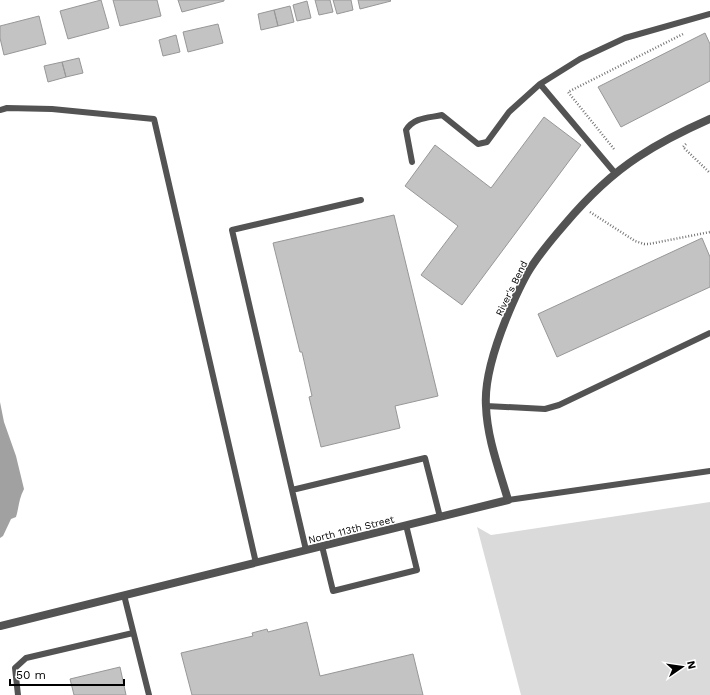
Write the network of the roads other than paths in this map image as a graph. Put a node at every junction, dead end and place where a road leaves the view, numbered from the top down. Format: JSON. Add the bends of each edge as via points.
{"nodes":[{"id":1,"x":710,"y":14,"type":"edge"},
{"id":2,"x":540,"y":84,"type":"junction"},
{"id":3,"x":0,"y":110,"type":"edge"},
{"id":4,"x":710,"y":119,"type":"edge"},
{"id":5,"x":412,"y":162,"type":"dead end"},
{"id":6,"x":616,"y":173,"type":"junction"},
{"id":7,"x":361,"y":200,"type":"dead end"},
{"id":8,"x":710,"y":333,"type":"edge"},
{"id":9,"x":486,"y":406,"type":"junction"},
{"id":10,"x":710,"y":471,"type":"edge"},
{"id":11,"x":292,"y":490,"type":"junction"},
{"id":12,"x":508,"y":500,"type":"junction"},
{"id":13,"x":440,"y":517,"type":"junction"},
{"id":14,"x":406,"y":525,"type":"junction"},
{"id":15,"x":322,"y":546,"type":"junction"},
{"id":16,"x":306,"y":550,"type":"junction"},
{"id":17,"x":256,"y":563,"type":"junction"},
{"id":18,"x":124,"y":596,"type":"junction"},
{"id":19,"x":0,"y":626,"type":"edge"},
{"id":20,"x":133,"y":633,"type":"junction"},
{"id":21,"x":18,"y":695,"type":"edge"},
{"id":22,"x":149,"y":695,"type":"edge"}],
"edges":[{"from":1,"to":2,"type":"lane","via":[[625,38],[580,59]]},
{"from":2,"to":5,"type":"lane","via":[[509,112],[487,142],[478,144],[442,115],[416,120],[406,130]]},
{"from":2,"to":6,"type":"lane"},
{"from":3,"to":17,"type":"lane","via":[[52,109],[154,119]]},
{"from":4,"to":6,"type":"street","name":"River's Bend","via":[[667,140]]},
{"from":6,"to":9,"type":"street","name":"River's Bend","via":[[581,205],[529,270],[500,334],[492,360]]},
{"from":7,"to":11,"type":"lane","via":[[232,230]]},
{"from":8,"to":9,"type":"lane","via":[[559,404],[545,408]]},
{"from":9,"to":12,"type":"street","name":"River's Bend","via":[[491,441]]},
{"from":10,"to":12,"type":"lane","name":"North 113th Street"},
{"from":11,"to":13,"type":"lane","via":[[425,458]]},
{"from":11,"to":16,"type":"lane"},
{"from":12,"to":13,"type":"street","name":"North 113th Street"},
{"from":13,"to":14,"type":"street","name":"North 113th Street"},
{"from":14,"to":15,"type":"street","name":"North 113th Street"},
{"from":14,"to":15,"type":"lane","via":[[417,570],[410,572],[333,591]]},
{"from":15,"to":16,"type":"street","name":"North 113th Street"},
{"from":16,"to":17,"type":"street","name":"North 113th Street"},
{"from":17,"to":18,"type":"street","name":"North 113th Street"},
{"from":18,"to":19,"type":"street","name":"North 113th Street"},
{"from":18,"to":20,"type":"lane"},
{"from":20,"to":21,"type":"lane","via":[[26,658],[15,668]]},
{"from":20,"to":22,"type":"lane"}]}
